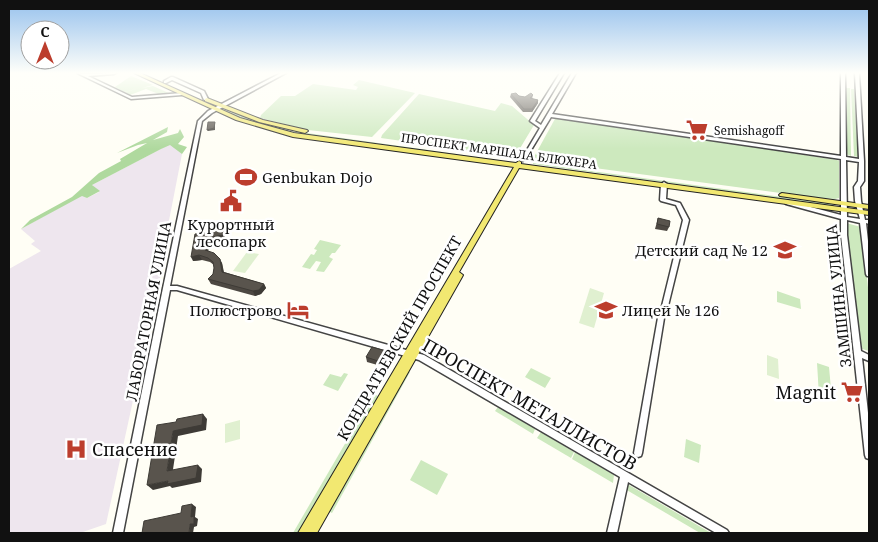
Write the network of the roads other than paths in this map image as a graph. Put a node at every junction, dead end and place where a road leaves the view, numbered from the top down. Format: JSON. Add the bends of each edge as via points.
{"nodes":[{"id":1,"x":194,"y":98,"type":"edge"},
{"id":2,"x":235,"y":98,"type":"edge"},
{"id":3,"x":546,"y":98,"type":"edge"},
{"id":4,"x":559,"y":98,"type":"edge"},
{"id":5,"x":843,"y":98,"type":"edge"},
{"id":6,"x":858,"y":98,"type":"edge"},
{"id":7,"x":206,"y":99,"type":"edge"},
{"id":8,"x":218,"y":107,"type":"junction"},
{"id":9,"x":549,"y":115,"type":"junction"},
{"id":10,"x":542,"y":127,"type":"junction"},
{"id":11,"x":844,"y":158,"type":"junction"},
{"id":12,"x":862,"y":162,"type":"junction"},
{"id":13,"x":521,"y":163,"type":"junction"},
{"id":14,"x":664,"y":184,"type":"junction"},
{"id":15,"x":774,"y":199,"type":"junction"},
{"id":16,"x":843,"y":206,"type":"junction"},
{"id":17,"x":869,"y":207,"type":"edge"},
{"id":18,"x":860,"y":209,"type":"junction"},
{"id":19,"x":869,"y":213,"type":"edge"},
{"id":20,"x":844,"y":218,"type":"junction"},
{"id":21,"x":866,"y":222,"type":"edge"},
{"id":22,"x":869,"y":274,"type":"edge"},
{"id":23,"x":166,"y":288,"type":"junction"},
{"id":24,"x":857,"y":353,"type":"junction"},
{"id":25,"x":410,"y":354,"type":"junction"},
{"id":26,"x":869,"y":358,"type":"edge"},
{"id":27,"x":638,"y":453,"type":"dead end"},
{"id":28,"x":869,"y":455,"type":"edge"},
{"id":29,"x":625,"y":476,"type":"junction"},
{"id":30,"x":118,"y":533,"type":"edge"},
{"id":31,"x":303,"y":533,"type":"edge"},
{"id":32,"x":311,"y":533,"type":"edge"},
{"id":33,"x":612,"y":533,"type":"edge"},
{"id":34,"x":724,"y":533,"type":"edge"}],
"edges":[{"from":1,"to":8,"type":"main road","name":"ПРОСПЕКТ МАРШАЛА БЛЮХЕРА"},
{"from":2,"to":8,"type":"street","name":"ЛАБОРАТОРНАЯ УЛИЦА"},
{"from":3,"to":10,"type":"street","via":[[532,121]]},
{"from":4,"to":9,"type":"street","name":"КОНДРАТЬЕВСКИЙ ПРОСПЕКТ"},
{"from":5,"to":11,"type":"street","name":"ЗАМШИНА УЛИЦА"},
{"from":6,"to":12,"type":"street"},
{"from":7,"to":8,"type":"main road","name":"ПРОСПЕКТ МАРШАЛА БЛЮХЕРА"},
{"from":8,"to":13,"type":"main road","name":"ПРОСПЕКТ МАРШАЛА БЛЮХЕРА","via":[[244,121],[293,135]]},
{"from":8,"to":23,"type":"street","name":"ЛАБОРАТОРНАЯ УЛИЦА","via":[[202,117],[198,126]]},
{"from":9,"to":10,"type":"street","name":"КОНДРАТЬЕВСКИЙ ПРОСПЕКТ"},
{"from":9,"to":11,"type":"street"},
{"from":10,"to":13,"type":"street","name":"КОНДРАТЬЕВСКИЙ ПРОСПЕКТ"},
{"from":11,"to":12,"type":"street"},
{"from":11,"to":16,"type":"street","name":"ЗАМШИНА УЛИЦА"},
{"from":12,"to":18,"type":"street","via":[[861,181],[856,187]]},
{"from":13,"to":14,"type":"main road","name":"ПРОСПЕКТ МАРШАЛА БЛЮХЕРА"},
{"from":13,"to":16,"type":"main road","name":"ПРОСПЕКТ МАРШАЛА БЛЮХЕРА"},
{"from":13,"to":25,"type":"main road","name":"КОНДРАТЬЕВСКИЙ ПРОСПЕКТ"},
{"from":14,"to":15,"type":"main road","name":"ПРОСПЕКТ МАРШАЛА БЛЮХЕРА"},
{"from":14,"to":27,"type":"street","via":[[663,200],[678,204],[686,220],[662,312]]},
{"from":15,"to":16,"type":"main road","name":"ПРОСПЕКТ МАРШАЛА БЛЮХЕРА"},
{"from":15,"to":20,"type":"street"},
{"from":16,"to":18,"type":"main road","name":"ПРОСПЕКТ МАРШАЛА БЛЮХЕРА"},
{"from":16,"to":20,"type":"street","name":"ЗАМШИНА УЛИЦА"},
{"from":17,"to":18,"type":"main road","name":"ПРОСПЕКТ МАРШАЛА БЛЮХЕРА"},
{"from":18,"to":19,"type":"main road","name":"ПРОСПЕКТ МАРШАЛА БЛЮХЕРА"},
{"from":18,"to":21,"type":"street"},
{"from":20,"to":21,"type":"street"},
{"from":20,"to":24,"type":"street","name":"ЗАМШИНА УЛИЦА"},
{"from":21,"to":22,"type":"street"},
{"from":23,"to":25,"type":"street","name":"ПРОСПЕКТ МЕТАЛЛИСТОВ","via":[[177,288]]},
{"from":23,"to":30,"type":"street","name":"ЛАБОРАТОРНАЯ УЛИЦА"},
{"from":24,"to":26,"type":"street"},
{"from":24,"to":28,"type":"street","name":"ЗАМШИНА УЛИЦА"},
{"from":25,"to":29,"type":"street","name":"ПРОСПЕКТ МЕТАЛЛИСТОВ"},
{"from":25,"to":31,"type":"main road","name":"КОНДРАТЬЕВСКИЙ ПРОСПЕКТ"},
{"from":25,"to":32,"type":"main road","name":"КОНДРАТЬЕВСКИЙ ПРОСПЕКТ"},
{"from":29,"to":33,"type":"street"},
{"from":29,"to":34,"type":"street","name":"ПРОСПЕКТ МЕТАЛЛИСТОВ"}]}
